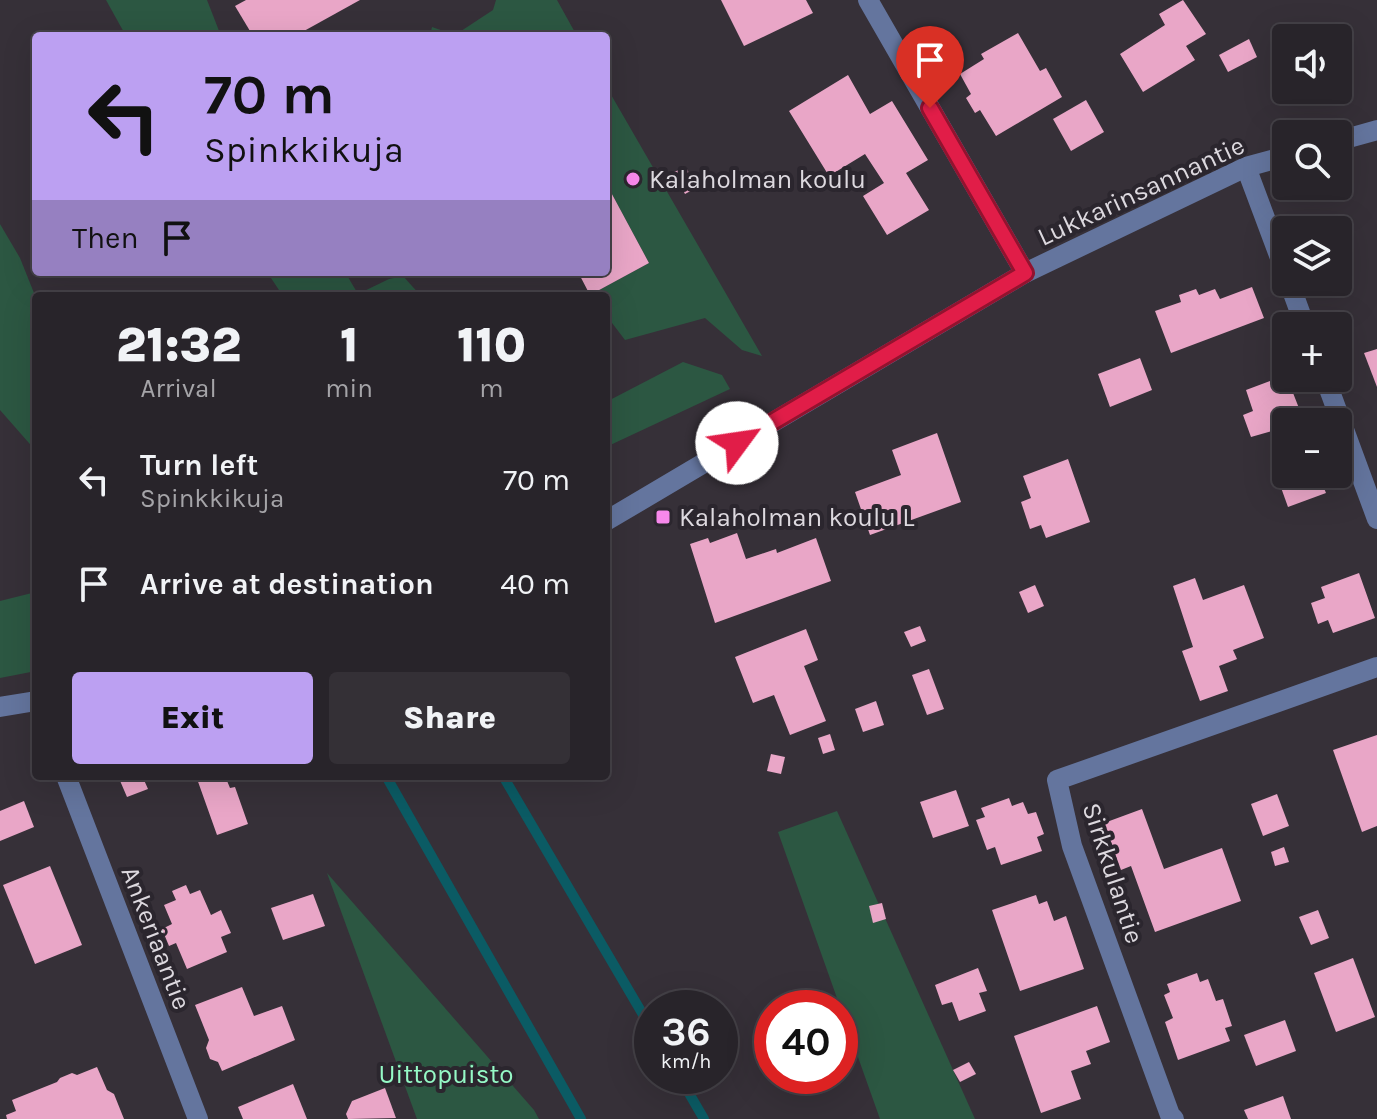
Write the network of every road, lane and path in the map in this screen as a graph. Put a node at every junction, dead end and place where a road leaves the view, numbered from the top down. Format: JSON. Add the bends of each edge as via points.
{"nodes":[{"id":1,"x":868,"y":0,"type":"edge"},
{"id":2,"x":1377,"y":130,"type":"edge"},
{"id":3,"x":1352,"y":137,"type":"edge"},
{"id":4,"x":1272,"y":160,"type":"edge"},
{"id":5,"x":1246,"y":167,"type":"junction"},
{"id":6,"x":1272,"y":237,"type":"edge"},
{"id":7,"x":1025,"y":273,"type":"junction"},
{"id":8,"x":1330,"y":392,"type":"edge"},
{"id":9,"x":610,"y":519,"type":"edge"},
{"id":10,"x":1377,"y":519,"type":"edge"},
{"id":11,"x":1377,"y":667,"type":"edge"},
{"id":12,"x":32,"y":702,"type":"edge"},
{"id":13,"x":0,"y":707,"type":"edge"},
{"id":14,"x":68,"y":780,"type":"edge"},
{"id":15,"x":198,"y":1119,"type":"edge"},
{"id":16,"x":1174,"y":1119,"type":"edge"}],
"edges":[{"from":1,"to":7,"type":"street"},
{"from":2,"to":3,"type":"street"},
{"from":4,"to":5,"type":"street","name":"Lukkarinsannantie"},
{"from":5,"to":6,"type":"street"},
{"from":5,"to":7,"type":"street","name":"Lukkarinsannantie"},
{"from":7,"to":9,"type":"street","name":"Lukkarinsannantie"},
{"from":8,"to":10,"type":"street"},
{"from":11,"to":16,"type":"street","name":"Sirkkulantie","via":[[1057,780],[1072,846]]},
{"from":12,"to":13,"type":"street"},
{"from":14,"to":15,"type":"street","name":"Ankeriaantie"}]}
